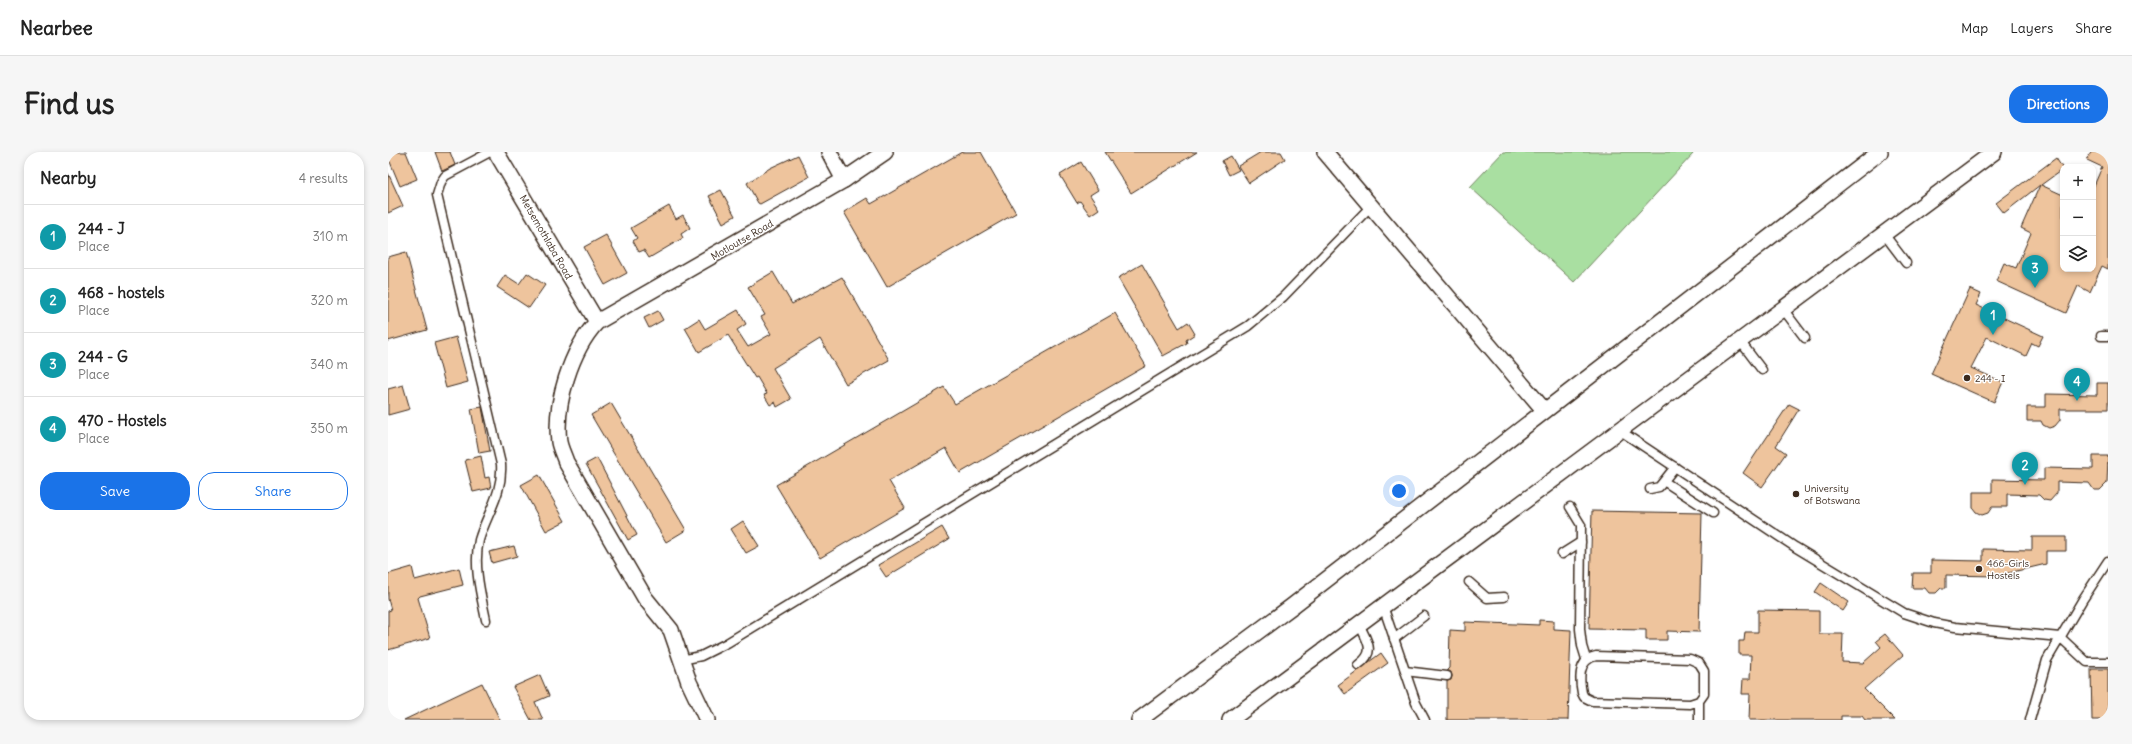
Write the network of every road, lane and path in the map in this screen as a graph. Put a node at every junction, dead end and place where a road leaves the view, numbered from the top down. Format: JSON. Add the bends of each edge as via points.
{"nodes":[{"id":1,"x":490,"y":152,"type":"edge"},
{"id":2,"x":496,"y":152,"type":"edge"},
{"id":3,"x":829,"y":152,"type":"edge"},
{"id":4,"x":885,"y":152,"type":"edge"},
{"id":5,"x":1325,"y":152,"type":"edge"},
{"id":6,"x":1880,"y":152,"type":"edge"},
{"id":7,"x":1994,"y":152,"type":"edge"},
{"id":8,"x":844,"y":180,"type":"junction"},
{"id":9,"x":1372,"y":205,"type":"junction"},
{"id":10,"x":1884,"y":234,"type":"junction"},
{"id":11,"x":1906,"y":263,"type":"dead end"},
{"id":12,"x":1783,"y":309,"type":"junction"},
{"id":13,"x":596,"y":322,"type":"junction"},
{"id":14,"x":1805,"y":338,"type":"dead end"},
{"id":15,"x":1740,"y":341,"type":"junction"},
{"id":16,"x":1762,"y":370,"type":"dead end"},
{"id":17,"x":1544,"y":410,"type":"junction"},
{"id":18,"x":1619,"y":430,"type":"junction"},
{"id":19,"x":1675,"y":467,"type":"junction"},
{"id":20,"x":1664,"y":482,"type":"junction"},
{"id":21,"x":1650,"y":489,"type":"dead end"},
{"id":22,"x":1570,"y":507,"type":"dead end"},
{"id":23,"x":1713,"y":513,"type":"dead end"},
{"id":24,"x":1580,"y":542,"type":"junction"},
{"id":25,"x":1562,"y":554,"type":"dead end"},
{"id":26,"x":2108,"y":561,"type":"edge"},
{"id":27,"x":1469,"y":582,"type":"dead end"},
{"id":28,"x":1504,"y":597,"type":"dead end"},
{"id":29,"x":1383,"y":606,"type":"junction"},
{"id":30,"x":1424,"y":616,"type":"dead end"},
{"id":31,"x":486,"y":620,"type":"dead end"},
{"id":32,"x":1360,"y":624,"type":"junction"},
{"id":33,"x":2060,"y":637,"type":"junction"},
{"id":34,"x":1394,"y":638,"type":"junction"},
{"id":35,"x":681,"y":660,"type":"junction"},
{"id":36,"x":1586,"y":660,"type":"junction"},
{"id":37,"x":2108,"y":662,"type":"edge"},
{"id":38,"x":1358,"y":665,"type":"dead end"},
{"id":39,"x":1405,"y":671,"type":"junction"},
{"id":40,"x":1447,"y":676,"type":"dead end"},
{"id":41,"x":1699,"y":700,"type":"junction"},
{"id":42,"x":707,"y":720,"type":"edge"},
{"id":43,"x":1139,"y":720,"type":"edge"},
{"id":44,"x":1230,"y":720,"type":"edge"},
{"id":45,"x":1425,"y":720,"type":"edge"},
{"id":46,"x":1699,"y":720,"type":"edge"},
{"id":47,"x":2030,"y":720,"type":"edge"}],
"edges":[{"from":1,"to":31,"type":"lane","via":[[445,176],[437,195],[501,464],[500,488],[479,541],[477,562]]},
{"from":2,"to":13,"type":"street","name":"Metsemothlaba Road"},
{"from":3,"to":8,"type":"street"},
{"from":4,"to":8,"type":"street","name":"Motloutse Road"},
{"from":5,"to":9,"type":"street"},
{"from":6,"to":17,"type":"street"},
{"from":7,"to":10,"type":"street"},
{"from":8,"to":13,"type":"street","name":"Motloutse Road"},
{"from":9,"to":17,"type":"street"},
{"from":9,"to":35,"type":"lane","via":[[1284,297],[1248,326],[727,643],[701,656]]},
{"from":10,"to":11,"type":"lane"},
{"from":10,"to":12,"type":"street"},
{"from":12,"to":14,"type":"lane"},
{"from":12,"to":15,"type":"street"},
{"from":13,"to":35,"type":"street","via":[[574,355],[561,401],[559,442],[566,462],[608,537],[645,598],[671,630]]},
{"from":15,"to":16,"type":"lane"},
{"from":15,"to":18,"type":"street"},
{"from":17,"to":43,"type":"street","via":[[1298,602]]},
{"from":18,"to":19,"type":"lane"},
{"from":18,"to":29,"type":"street"},
{"from":19,"to":20,"type":"lane"},
{"from":19,"to":33,"type":"lane","via":[[1795,547],[1904,613],[1934,624]]},
{"from":20,"to":21,"type":"lane","via":[[1657,489]]},
{"from":20,"to":23,"type":"lane"},
{"from":22,"to":24,"type":"lane","via":[[1581,525]]},
{"from":24,"to":25,"type":"lane"},
{"from":24,"to":36,"type":"lane","via":[[1580,629]]},
{"from":26,"to":33,"type":"lane"},
{"from":27,"to":28,"type":"lane","via":[[1487,598]]},
{"from":29,"to":32,"type":"street"},
{"from":29,"to":34,"type":"lane"},
{"from":30,"to":34,"type":"lane"},
{"from":32,"to":38,"type":"lane","via":[[1370,647],[1366,659]]},
{"from":32,"to":44,"type":"street"},
{"from":33,"to":37,"type":"lane","via":[[2086,662]]},
{"from":33,"to":47,"type":"lane","via":[[2047,660]]},
{"from":34,"to":39,"type":"lane"},
{"from":35,"to":42,"type":"street","via":[[688,682]]},
{"from":36,"to":41,"type":"lane","via":[[1596,656],[1690,659],[1699,663],[1704,671],[1704,694]]},
{"from":36,"to":41,"type":"lane","via":[[1582,666],[1581,688],[1584,697],[1592,701],[1690,704]]},
{"from":39,"to":40,"type":"lane"},
{"from":39,"to":45,"type":"lane"},
{"from":41,"to":46,"type":"lane"}]}
